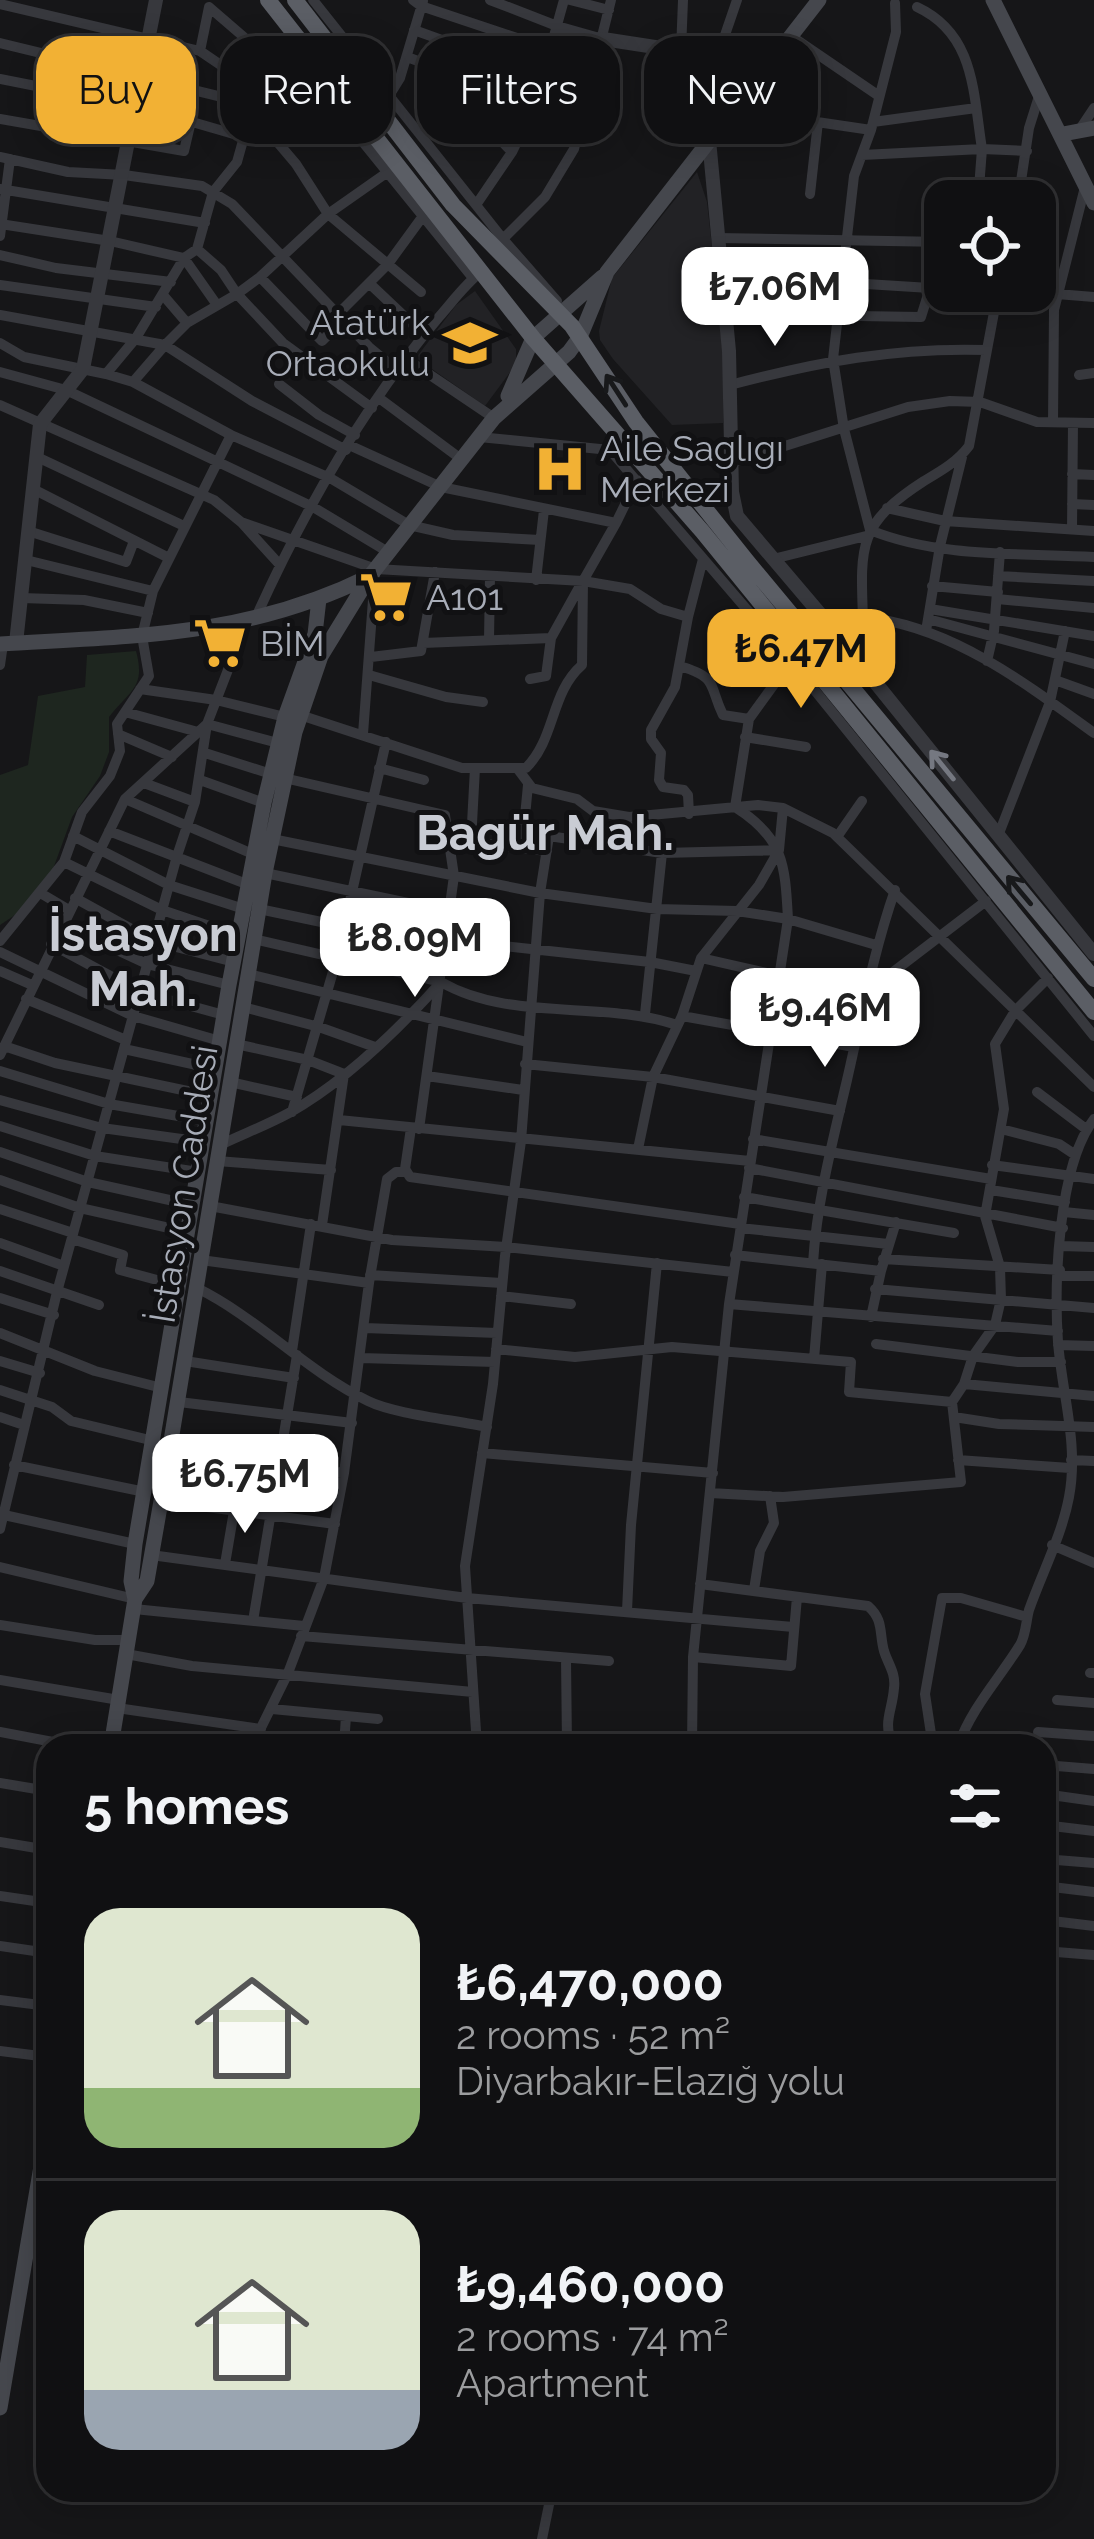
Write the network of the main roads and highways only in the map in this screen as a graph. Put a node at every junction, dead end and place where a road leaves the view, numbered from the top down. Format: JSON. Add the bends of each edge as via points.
{"nodes":[{"id":1,"x":296,"y":0,"type":"edge"},
{"id":2,"x":819,"y":0,"type":"edge"},
{"id":3,"x":993,"y":0,"type":"edge"},
{"id":4,"x":274,"y":7,"type":"edge"},
{"id":5,"x":1087,"y":129,"type":"edge"},
{"id":6,"x":1063,"y":134,"type":"junction"},
{"id":7,"x":1094,"y":203,"type":"edge"},
{"id":8,"x":608,"y":272,"type":"junction"},
{"id":9,"x":549,"y":321,"type":"junction"},
{"id":10,"x":568,"y":351,"type":"junction"},
{"id":11,"x":499,"y":411,"type":"junction"},
{"id":12,"x":373,"y":573,"type":"junction"},
{"id":13,"x":319,"y":599,"type":"junction"},
{"id":14,"x":347,"y":612,"type":"junction"},
{"id":15,"x":318,"y":618,"type":"junction"},
{"id":16,"x":254,"y":620,"type":"junction"},
{"id":17,"x":6,"y":644,"type":"edge"},
{"id":18,"x":292,"y":716,"type":"junction"},
{"id":19,"x":277,"y":776,"type":"junction"},
{"id":20,"x":252,"y":909,"type":"junction"},
{"id":21,"x":246,"y":937,"type":"junction"},
{"id":22,"x":1094,"y":980,"type":"edge"},
{"id":23,"x":1094,"y":1012,"type":"edge"},
{"id":24,"x":228,"y":1042,"type":"junction"},
{"id":25,"x":213,"y":1149,"type":"junction"},
{"id":26,"x":201,"y":1206,"type":"junction"},
{"id":27,"x":135,"y":1604,"type":"junction"},
{"id":28,"x":113,"y":1734,"type":"edge"},
{"id":29,"x":36,"y":2196,"type":"edge"},
{"id":30,"x":0,"y":2408,"type":"edge"}],
"edges":[{"from":1,"to":9,"type":"highway"},
{"from":2,"to":8,"type":"main road"},
{"from":3,"to":6,"type":"main road"},
{"from":4,"to":9,"type":"highway","via":[[478,274]]},
{"from":5,"to":6,"type":"main road"},
{"from":6,"to":7,"type":"main road"},
{"from":8,"to":9,"type":"main road"},
{"from":8,"to":10,"type":"main road"},
{"from":9,"to":10,"type":"highway"},
{"from":9,"to":10,"type":"highway"},
{"from":9,"to":11,"type":"main road"},
{"from":10,"to":11,"type":"main road"},
{"from":22,"to":10,"type":"highway","one_way":true,"via":[[636,422]]},
{"from":10,"to":23,"type":"highway","via":[[605,417]]},
{"from":11,"to":12,"type":"main road","name":"İstasyon Caddesi"},
{"from":12,"to":13,"type":"main road"},
{"from":12,"to":14,"type":"main road","name":"İstasyon Caddesi"},
{"from":13,"to":15,"type":"main road"},
{"from":13,"to":16,"type":"main road"},
{"from":14,"to":15,"type":"main road"},
{"from":14,"to":18,"type":"main road","name":"İstasyon Caddesi"},
{"from":15,"to":16,"type":"main road"},
{"from":15,"to":18,"type":"main road"},
{"from":16,"to":17,"type":"main road"},
{"from":18,"to":19,"type":"main road","name":"İstasyon Caddesi"},
{"from":18,"to":19,"type":"main road","via":[[278,743]]},
{"from":19,"to":20,"type":"main road","name":"İstasyon Caddesi","via":[[272,839]]},
{"from":19,"to":20,"type":"main road","via":[[264,803]]},
{"from":20,"to":21,"type":"main road","name":"İstasyon Caddesi"},
{"from":21,"to":24,"type":"main road","name":"İstasyon Caddesi","via":[[248,974]]},
{"from":21,"to":24,"type":"main road","via":[[229,985]]},
{"from":24,"to":25,"type":"main road","name":"İstasyon Caddesi","via":[[230,1082]]},
{"from":24,"to":25,"type":"main road","via":[[207,1121]]},
{"from":25,"to":26,"type":"main road","name":"İstasyon Caddesi"},
{"from":25,"to":26,"type":"main road","via":[[198,1172]]},
{"from":26,"to":27,"type":"main road","name":"İstasyon Caddesi","via":[[201,1260],[170,1454],[147,1581]]},
{"from":26,"to":27,"type":"main road","via":[[188,1232],[136,1544]]},
{"from":27,"to":28,"type":"main road","name":"İstasyon Caddesi"},
{"from":29,"to":30,"type":"main road"}]}
